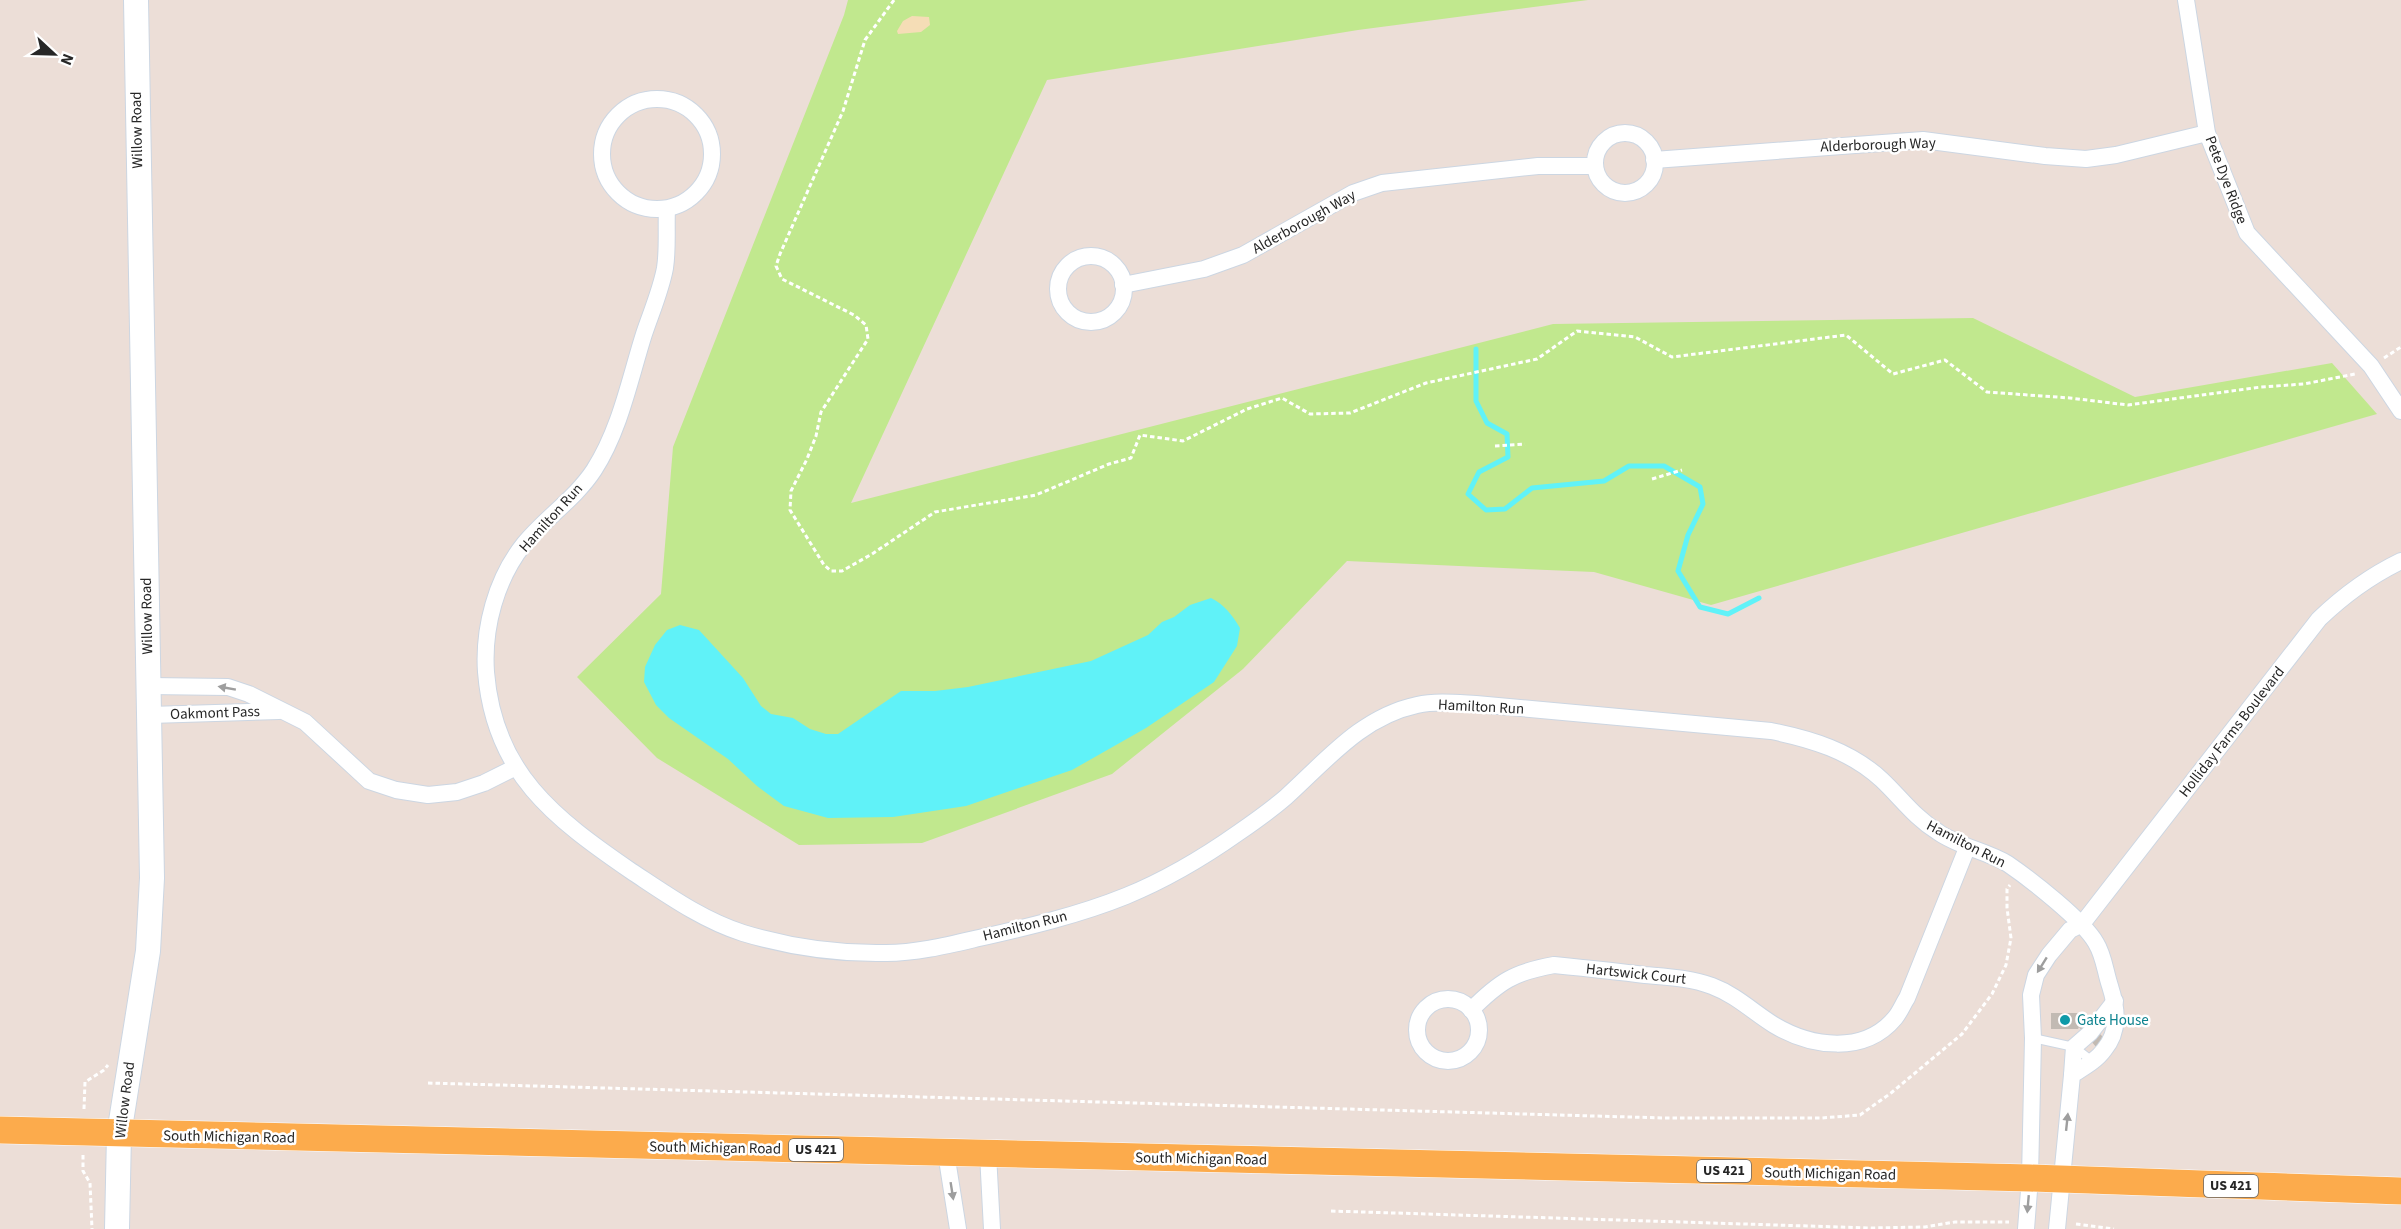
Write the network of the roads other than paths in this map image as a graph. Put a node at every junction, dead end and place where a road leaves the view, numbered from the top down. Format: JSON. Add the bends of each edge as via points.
{"nodes":[{"id":1,"x":135,"y":0,"type":"edge"},
{"id":2,"x":2186,"y":0,"type":"edge"},
{"id":3,"x":2207,"y":133,"type":"junction"},
{"id":4,"x":1654,"y":160,"type":"junction"},
{"id":5,"x":1595,"y":166,"type":"junction"},
{"id":6,"x":667,"y":209,"type":"junction"},
{"id":7,"x":1123,"y":285,"type":"dead end"},
{"id":8,"x":2401,"y":411,"type":"edge"},
{"id":9,"x":2401,"y":561,"type":"edge"},
{"id":10,"x":149,"y":686,"type":"junction"},
{"id":11,"x":280,"y":711,"type":"junction"},
{"id":12,"x":150,"y":715,"type":"junction"},
{"id":13,"x":516,"y":767,"type":"junction"},
{"id":14,"x":1967,"y":848,"type":"junction"},
{"id":15,"x":2082,"y":924,"type":"junction"},
{"id":16,"x":2115,"y":1001,"type":"junction"},
{"id":17,"x":1471,"y":1010,"type":"dead end"},
{"id":18,"x":2033,"y":1038,"type":"junction"},
{"id":19,"x":2074,"y":1047,"type":"junction"},
{"id":20,"x":2092,"y":1061,"type":"junction"},
{"id":21,"x":2072,"y":1075,"type":"junction"},
{"id":22,"x":0,"y":1130,"type":"edge"},
{"id":23,"x":119,"y":1134,"type":"junction"},
{"id":24,"x":946,"y":1153,"type":"junction"},
{"id":25,"x":988,"y":1154,"type":"junction"},
{"id":26,"x":2030,"y":1178,"type":"junction"},
{"id":27,"x":2061,"y":1180,"type":"junction"},
{"id":28,"x":2401,"y":1191,"type":"edge"},
{"id":29,"x":2026,"y":1226,"type":"edge"},
{"id":30,"x":2057,"y":1226,"type":"edge"},
{"id":31,"x":117,"y":1229,"type":"edge"},
{"id":32,"x":958,"y":1229,"type":"edge"},
{"id":33,"x":992,"y":1229,"type":"edge"}],
"edges":[{"from":1,"to":10,"type":"street","name":"Willow Road"},
{"from":2,"to":3,"type":"street","name":"Pete Dye Ridge"},
{"from":3,"to":4,"type":"street","name":"Alderborough Way","via":[[2086,159],[1923,140]]},
{"from":3,"to":8,"type":"street","name":"Pete Dye Ridge","via":[[2247,233],[2371,366]]},
{"from":4,"to":5,"type":"street","via":[[1645,141],[1627,133],[1617,134],[1600,146]]},
{"from":4,"to":5,"type":"street","via":[[1654,169],[1645,185],[1628,193],[1610,189],[1597,175]]},
{"from":5,"to":7,"type":"street","name":"Alderborough Way","via":[[1538,166],[1382,183],[1353,193],[1243,255],[1204,269]]},
{"from":6,"to":6,"type":"street","via":[[685,202],[699,190],[709,174],[712,155],[709,136],[686,107],[669,100],[650,100],[619,115],[603,146],[603,163],[608,180],[619,194],[633,204]]},
{"from":6,"to":13,"type":"street","name":"Hamilton Run","via":[[665,270],[611,438],[594,470],[574,495],[522,546],[489,615],[486,673],[494,719]]},
{"from":9,"to":15,"type":"street","name":"Holliday Farms Boulevard","via":[[2374,574],[2319,619]]},
{"from":11,"to":10,"type":"street","name":"Oakmont Pass","one_way":true,"via":[[228,687]]},
{"from":10,"to":12,"type":"street","name":"Willow Road"},
{"from":11,"to":12,"type":"street","name":"Oakmont Pass"},
{"from":11,"to":13,"type":"street","name":"Oakmont Pass","via":[[305,722],[369,781],[396,790],[428,795],[457,792]]},
{"from":12,"to":23,"type":"street","name":"Willow Road","via":[[152,878],[148,941]]},
{"from":13,"to":14,"type":"street","name":"Hamilton Run","via":[[530,789],[568,825],[699,914],[738,932],[787,945],[842,952],[890,953],[941,946],[1045,923],[1127,895],[1188,865],[1239,833],[1282,801],[1360,730],[1420,704],[1476,704],[1798,736],[1841,751],[1861,763],[1918,819]]},
{"from":14,"to":15,"type":"street","name":"Hamilton Run","via":[[2006,863]]},
{"from":14,"to":17,"type":"street","name":"Hartswick Court","via":[[1901,1008],[1877,1032],[1857,1041],[1831,1045],[1791,1035],[1733,995],[1688,979],[1554,965],[1532,969],[1495,987]]},
{"from":15,"to":16,"type":"street","via":[[2103,958]]},
{"from":15,"to":18,"type":"street","name":"Holliday Farms Boulevard","one_way":true,"via":[[2059,941],[2036,975],[2031,995]]},
{"from":16,"to":19,"type":"street"},
{"from":16,"to":20,"type":"street","via":[[2116,1028],[2105,1050]]},
{"from":18,"to":19,"type":"lane"},
{"from":18,"to":26,"type":"street","name":"Holliday Farms Boulevard"},
{"from":19,"to":20,"type":"lane"},
{"from":19,"to":21,"type":"street"},
{"from":20,"to":21,"type":"street"},
{"from":27,"to":21,"type":"street","one_way":true},
{"from":22,"to":23,"type":"main road","name":"South Michigan Road","number":"US 421"},
{"from":23,"to":24,"type":"main road","name":"South Michigan Road","number":"US 421"},
{"from":23,"to":31,"type":"street","name":"Willow Road"},
{"from":24,"to":25,"type":"main road","name":"South Michigan Road","number":"US 421"},
{"from":24,"to":32,"type":"street","one_way":true},
{"from":25,"to":26,"type":"main road","name":"South Michigan Road","number":"US 421"},
{"from":25,"to":33,"type":"street"},
{"from":26,"to":27,"type":"main road","name":"South Michigan Road","number":"US 421"},
{"from":26,"to":29,"type":"street","name":"Holliday Farms Boulevard","one_way":true},
{"from":27,"to":28,"type":"main road","name":"South Michigan Road","number":"US 421"},
{"from":27,"to":30,"type":"street"}]}
